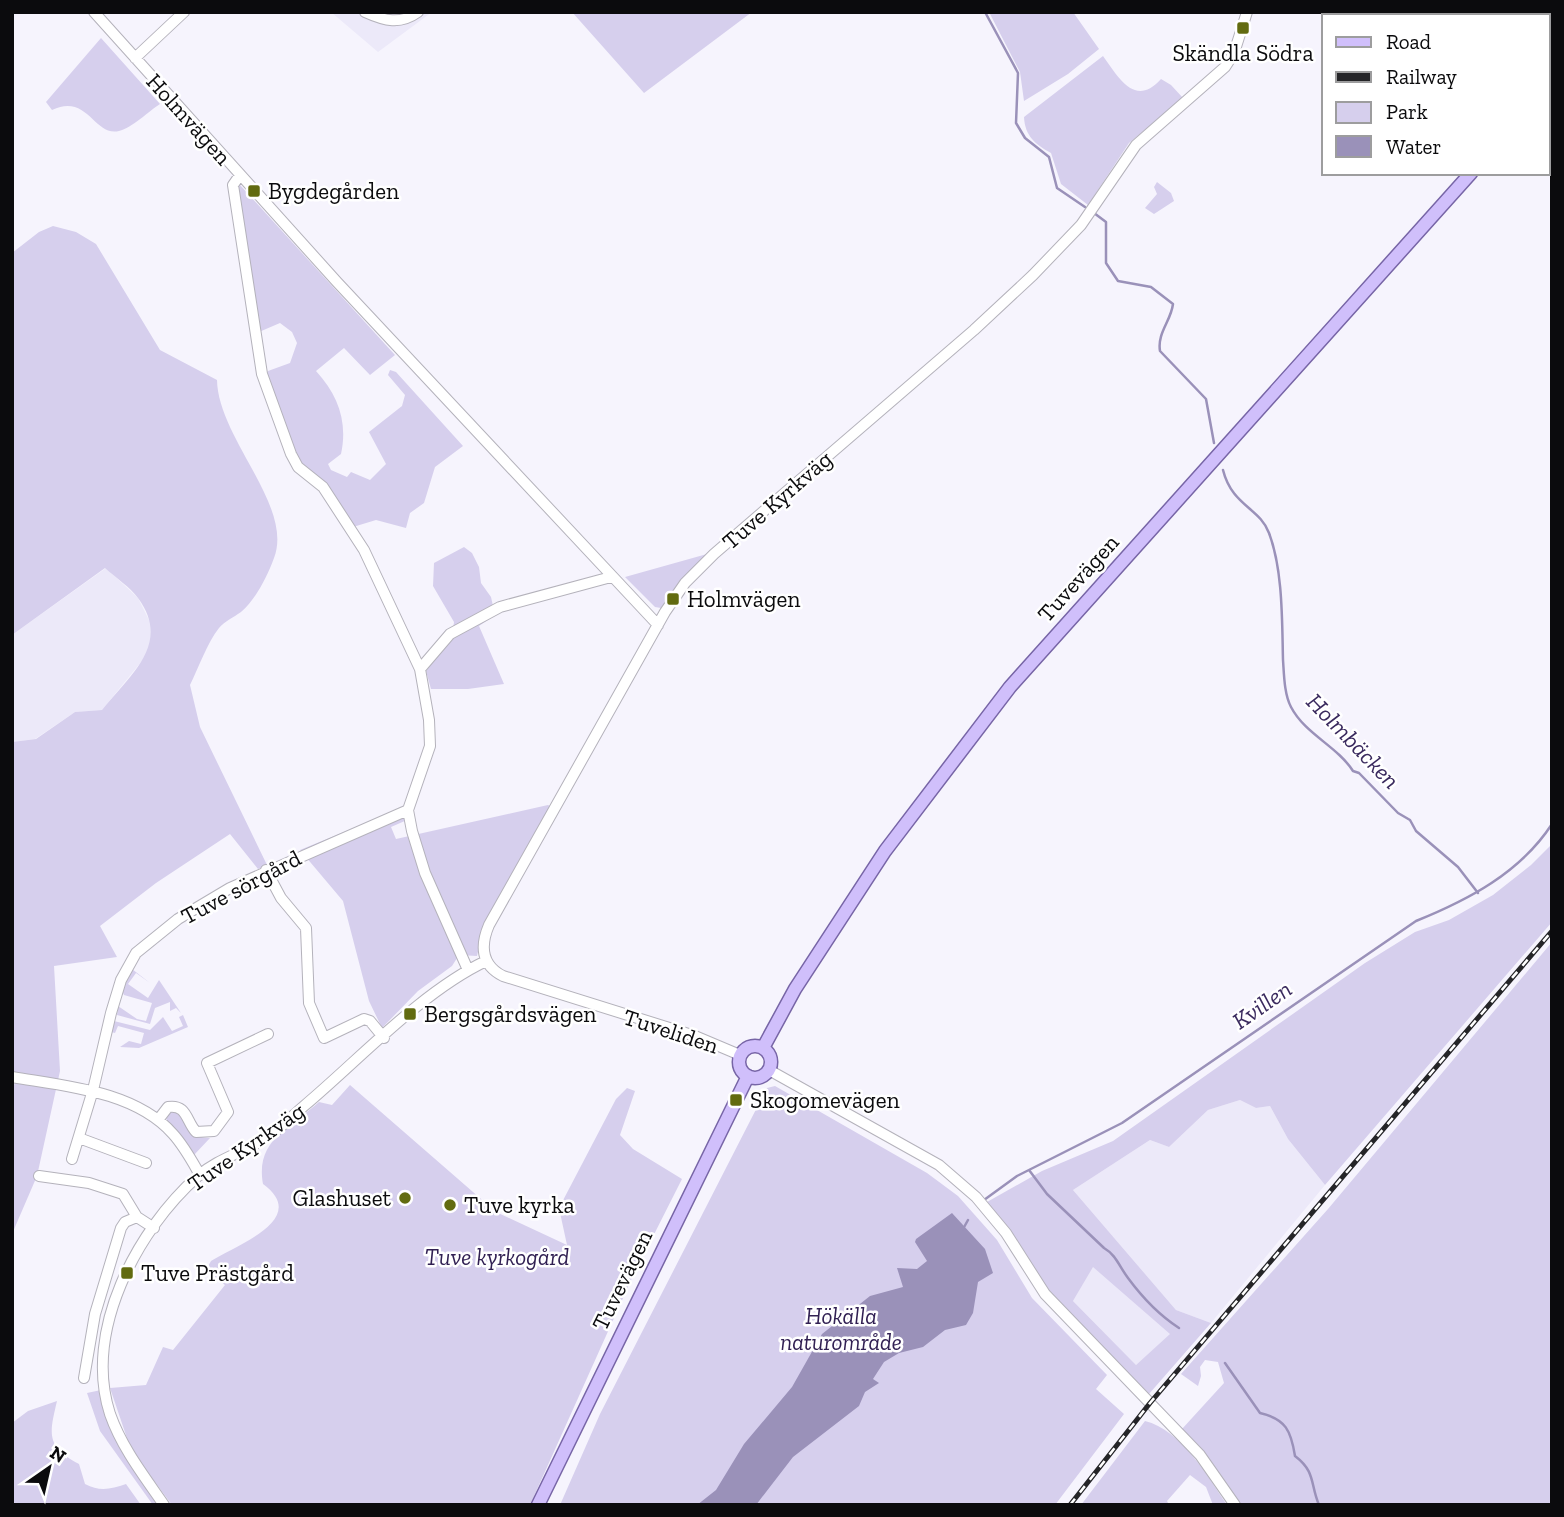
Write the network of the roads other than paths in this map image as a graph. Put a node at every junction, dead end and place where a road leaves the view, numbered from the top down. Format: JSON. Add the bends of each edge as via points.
{"nodes":[{"id":1,"x":94,"y":12,"type":"edge"},
{"id":2,"x":184,"y":12,"type":"edge"},
{"id":3,"x":365,"y":12,"type":"edge"},
{"id":4,"x":418,"y":12,"type":"edge"},
{"id":5,"x":1247,"y":12,"type":"edge"},
{"id":6,"x":135,"y":58,"type":"junction"},
{"id":7,"x":240,"y":175,"type":"junction"},
{"id":8,"x":1469,"y":175,"type":"edge"},
{"id":9,"x":611,"y":577,"type":"junction"},
{"id":10,"x":657,"y":625,"type":"junction"},
{"id":11,"x":420,"y":669,"type":"junction"},
{"id":12,"x":408,"y":810,"type":"junction"},
{"id":13,"x":266,"y":870,"type":"junction"},
{"id":14,"x":486,"y":961,"type":"junction"},
{"id":15,"x":468,"y":970,"type":"junction"},
{"id":16,"x":268,"y":1034,"type":"dead end"},
{"id":17,"x":384,"y":1038,"type":"junction"},
{"id":18,"x":763,"y":1048,"type":"junction"},
{"id":19,"x":740,"y":1055,"type":"junction"},
{"id":20,"x":769,"y":1070,"type":"junction"},
{"id":21,"x":748,"y":1076,"type":"junction"},
{"id":22,"x":12,"y":1077,"type":"edge"},
{"id":23,"x":93,"y":1090,"type":"junction"},
{"id":24,"x":158,"y":1120,"type":"junction"},
{"id":25,"x":79,"y":1138,"type":"junction"},
{"id":26,"x":72,"y":1160,"type":"dead end"},
{"id":27,"x":146,"y":1163,"type":"dead end"},
{"id":28,"x":200,"y":1175,"type":"junction"},
{"id":29,"x":39,"y":1176,"type":"dead end"},
{"id":30,"x":137,"y":1217,"type":"junction"},
{"id":31,"x":153,"y":1228,"type":"junction"},
{"id":32,"x":84,"y":1378,"type":"dead end"},
{"id":33,"x":164,"y":1505,"type":"edge"},
{"id":34,"x":538,"y":1505,"type":"edge"},
{"id":35,"x":1235,"y":1505,"type":"edge"}],
"edges":[{"from":1,"to":6,"type":"street","name":"Holmvägen"},
{"from":2,"to":6,"type":"street"},
{"from":3,"to":4,"type":"street","via":[[394,21]]},
{"from":5,"to":10,"type":"street","name":"Tuve Kyrkväg","via":[[1225,66],[1136,145],[1073,234],[974,330],[714,554],[685,583]]},
{"from":6,"to":7,"type":"street","name":"Holmvägen"},
{"from":7,"to":9,"type":"street","name":"Holmvägen"},
{"from":7,"to":11,"type":"street","via":[[233,185],[267,388],[298,467],[323,487],[364,550]]},
{"from":8,"to":18,"type":"main road","name":"Tuvevägen","via":[[1002,697],[885,851]]},
{"from":9,"to":10,"type":"street","name":"Holmvägen"},
{"from":9,"to":11,"type":"street","via":[[500,607],[450,634]]},
{"from":10,"to":14,"type":"street","name":"Tuve Kyrkväg","via":[[489,925],[483,944]]},
{"from":11,"to":12,"type":"street","via":[[430,746]]},
{"from":12,"to":13,"type":"street","name":"Tuve sörgård"},
{"from":12,"to":15,"type":"street","via":[[425,873]]},
{"from":13,"to":17,"type":"street","via":[[306,928],[309,1003],[324,1038],[365,1019]]},
{"from":13,"to":23,"type":"street","name":"Tuve sörgård","via":[[178,919],[136,953],[121,982]]},
{"from":14,"to":15,"type":"street","name":"Tuve Kyrkväg"},
{"from":14,"to":19,"type":"street","name":"Tuveliden","via":[[503,976],[695,1036]]},
{"from":15,"to":17,"type":"street","name":"Tuve Kyrkväg","via":[[437,989]]},
{"from":16,"to":24,"type":"street","via":[[207,1063],[227,1108],[226,1117],[214,1131],[196,1132],[177,1106],[169,1107]]},
{"from":17,"to":28,"type":"street","name":"Tuve Kyrkväg","via":[[268,1137]]},
{"from":18,"to":19,"type":"main road","via":[[750,1046]]},
{"from":18,"to":20,"type":"main road","via":[[771,1057]]},
{"from":19,"to":21,"type":"main road","via":[[740,1067]]},
{"from":20,"to":21,"type":"main road","via":[[760,1077]]},
{"from":20,"to":35,"type":"street","via":[[961,1181],[1006,1233],[1045,1294],[1200,1455]]},
{"from":21,"to":34,"type":"main road","name":"Tuvevägen"},
{"from":22,"to":23,"type":"street"},
{"from":23,"to":24,"type":"street"},
{"from":23,"to":25,"type":"street","name":"Tuve sörgård"},
{"from":24,"to":28,"type":"street","via":[[175,1135]]},
{"from":25,"to":26,"type":"street","name":"Tuve sörgård"},
{"from":25,"to":27,"type":"street"},
{"from":28,"to":31,"type":"street","name":"Tuve Kyrkväg"},
{"from":29,"to":30,"type":"street","via":[[89,1183],[123,1194]]},
{"from":30,"to":31,"type":"street"},
{"from":30,"to":32,"type":"street","via":[[121,1228],[93,1323]]},
{"from":31,"to":33,"type":"street","name":"Tuve Kyrkväg","via":[[132,1260],[118,1295],[104,1351],[104,1377],[118,1432]]}]}
